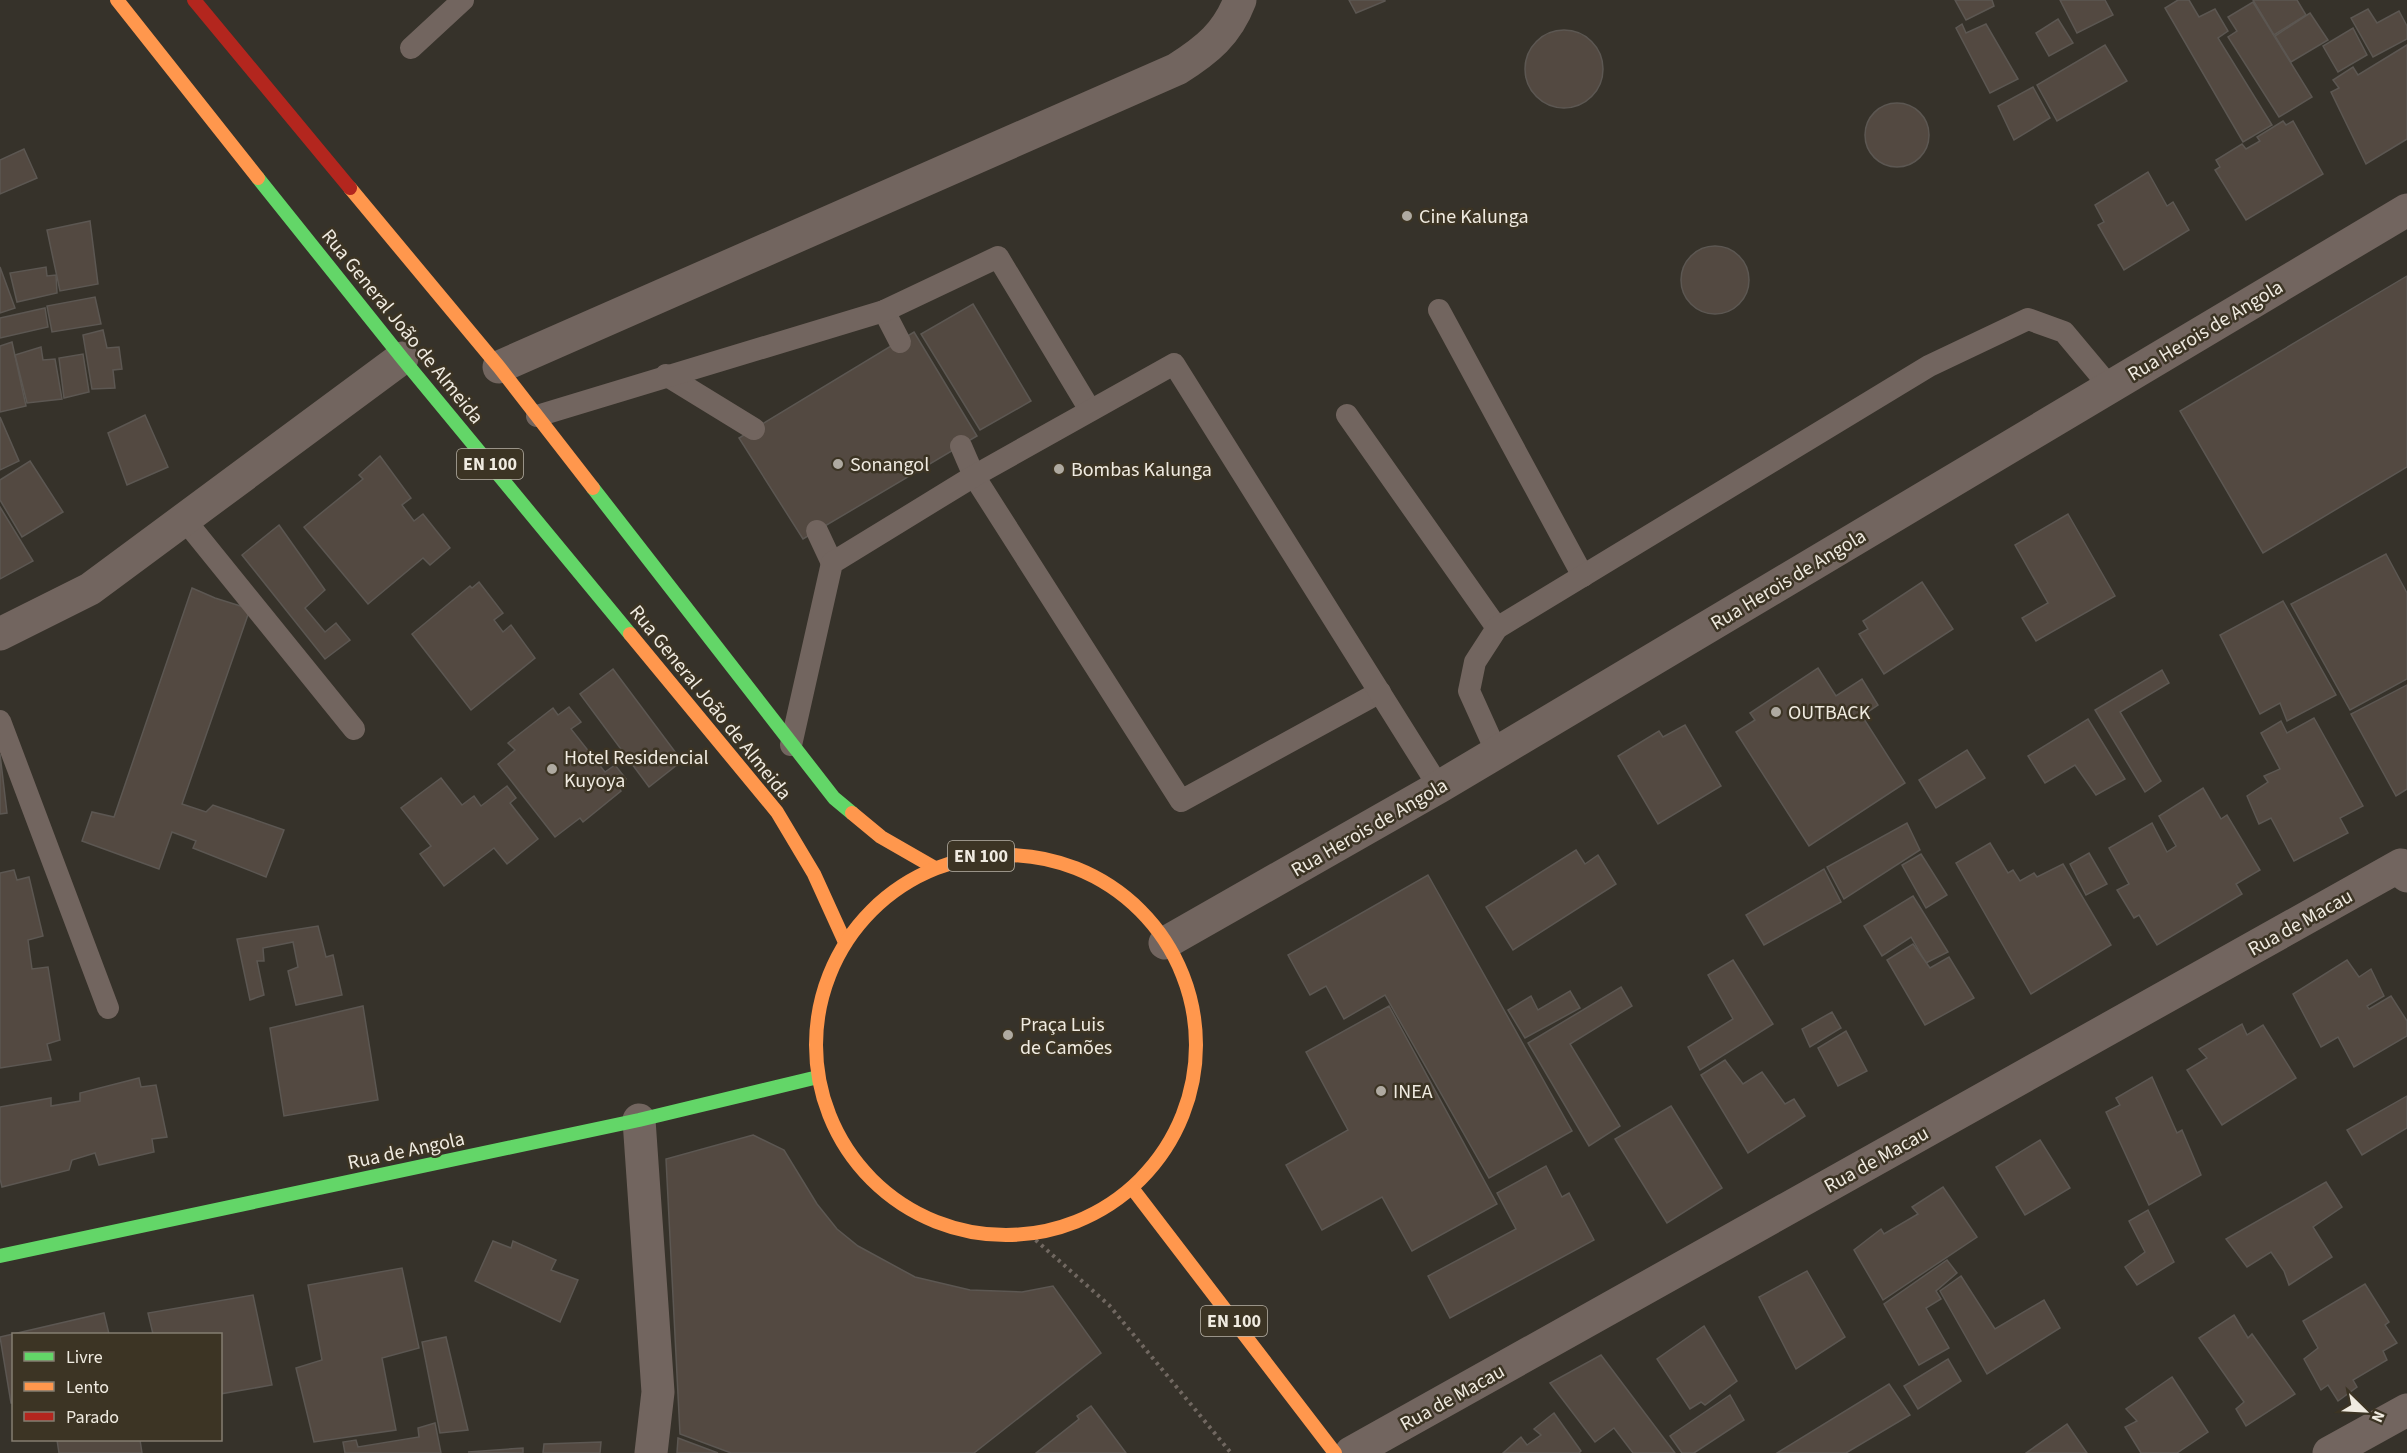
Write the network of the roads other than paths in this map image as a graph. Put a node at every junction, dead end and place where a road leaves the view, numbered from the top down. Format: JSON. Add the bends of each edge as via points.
{"nodes":[{"id":1,"x":117,"y":0,"type":"edge"},
{"id":2,"x":194,"y":0,"type":"edge"},
{"id":3,"x":463,"y":0,"type":"edge"},
{"id":4,"x":1240,"y":0,"type":"edge"},
{"id":5,"x":411,"y":48,"type":"dead end"},
{"id":6,"x":2407,"y":210,"type":"edge"},
{"id":7,"x":1439,"y":310,"type":"dead end"},
{"id":8,"x":884,"y":311,"type":"junction"},
{"id":9,"x":900,"y":342,"type":"dead end"},
{"id":10,"x":402,"y":358,"type":"junction"},
{"id":11,"x":499,"y":367,"type":"junction"},
{"id":12,"x":666,"y":375,"type":"junction"},
{"id":13,"x":2110,"y":387,"type":"junction"},
{"id":14,"x":1090,"y":410,"type":"junction"},
{"id":15,"x":1347,"y":415,"type":"dead end"},
{"id":16,"x":537,"y":416,"type":"junction"},
{"id":17,"x":754,"y":429,"type":"dead end"},
{"id":18,"x":961,"y":446,"type":"dead end"},
{"id":19,"x":974,"y":476,"type":"junction"},
{"id":20,"x":184,"y":519,"type":"junction"},
{"id":21,"x":817,"y":531,"type":"dead end"},
{"id":22,"x":832,"y":563,"type":"junction"},
{"id":23,"x":1583,"y":576,"type":"junction"},
{"id":24,"x":1497,"y":628,"type":"junction"},
{"id":25,"x":0,"y":634,"type":"edge"},
{"id":26,"x":1380,"y":692,"type":"junction"},
{"id":27,"x":0,"y":721,"type":"edge"},
{"id":28,"x":354,"y":729,"type":"dead end"},
{"id":29,"x":791,"y":745,"type":"junction"},
{"id":30,"x":1497,"y":753,"type":"junction"},
{"id":31,"x":1439,"y":787,"type":"junction"},
{"id":32,"x":935,"y":868,"type":"junction"},
{"id":33,"x":2404,"y":871,"type":"edge"},
{"id":34,"x":844,"y":940,"type":"junction"},
{"id":35,"x":1165,"y":943,"type":"junction"},
{"id":36,"x":108,"y":1008,"type":"dead end"},
{"id":37,"x":818,"y":1077,"type":"junction"},
{"id":38,"x":639,"y":1120,"type":"junction"},
{"id":39,"x":1132,"y":1188,"type":"junction"},
{"id":40,"x":0,"y":1256,"type":"edge"},
{"id":41,"x":2407,"y":1410,"type":"edge"},
{"id":42,"x":651,"y":1453,"type":"edge"},
{"id":43,"x":1335,"y":1453,"type":"edge"},
{"id":44,"x":1351,"y":1453,"type":"edge"},
{"id":45,"x":2330,"y":1453,"type":"edge"}],
"edges":[{"from":1,"to":10,"type":"main road","name":"Rua General João de Almeida","number":"EN 100"},
{"from":2,"to":11,"type":"main road","name":"Rua General João de Almeida","number":"EN 100"},
{"from":3,"to":5,"type":"lane"},
{"from":4,"to":11,"type":"street","via":[[1232,21],[1205,51],[1177,69]]},
{"from":6,"to":13,"type":"street","name":"Rua Herois de Angola"},
{"from":7,"to":23,"type":"lane"},
{"from":8,"to":9,"type":"lane"},
{"from":8,"to":12,"type":"lane"},
{"from":8,"to":14,"type":"lane","via":[[998,257]]},
{"from":10,"to":20,"type":"street"},
{"from":10,"to":34,"type":"main road","name":"Rua General João de Almeida","number":"EN 100","via":[[777,812],[793,834]]},
{"from":11,"to":16,"type":"main road","name":"Rua General João de Almeida","number":"EN 100"},
{"from":12,"to":16,"type":"lane"},
{"from":12,"to":17,"type":"lane"},
{"from":13,"to":23,"type":"lane","via":[[2064,332],[2028,319],[1929,366]]},
{"from":13,"to":30,"type":"street","name":"Rua Herois de Angola"},
{"from":14,"to":19,"type":"lane"},
{"from":14,"to":26,"type":"lane","via":[[1174,364]]},
{"from":15,"to":24,"type":"lane"},
{"from":16,"to":29,"type":"main road","name":"Rua General João de Almeida","number":"EN 100"},
{"from":18,"to":19,"type":"lane"},
{"from":19,"to":22,"type":"lane"},
{"from":19,"to":26,"type":"lane","via":[[1181,801]]},
{"from":20,"to":25,"type":"street","via":[[90,589]]},
{"from":20,"to":28,"type":"lane"},
{"from":21,"to":22,"type":"lane"},
{"from":22,"to":29,"type":"lane"},
{"from":23,"to":24,"type":"lane"},
{"from":24,"to":30,"type":"lane","via":[[1475,662],[1469,691]]},
{"from":26,"to":31,"type":"lane"},
{"from":27,"to":36,"type":"lane"},
{"from":29,"to":32,"type":"main road","name":"Rua General João de Almeida","number":"EN 100","via":[[834,798],[859,820],[899,849]]},
{"from":30,"to":31,"type":"street","name":"Rua Herois de Angola"},
{"from":31,"to":35,"type":"street","name":"Rua Herois de Angola"},
{"from":32,"to":34,"type":"main road","number":"EN 100","via":[[888,896]]},
{"from":32,"to":35,"type":"main road","number":"EN 100","via":[[982,856],[1030,856],[1077,868],[1119,891],[1154,925]]},
{"from":33,"to":44,"type":"street","name":"Rua de Macau"},
{"from":34,"to":37,"type":"main road","number":"EN 100","via":[[819,1010]]},
{"from":35,"to":39,"type":"main road","number":"EN 100","via":[[1179,966],[1193,1012],[1196,1060],[1186,1108],[1164,1151]]},
{"from":37,"to":38,"type":"main road","name":"Rua de Angola"},
{"from":37,"to":39,"type":"main road","number":"EN 100","via":[[826,1109],[840,1139],[874,1184],[920,1216],[974,1234],[1030,1235],[1085,1219]]},
{"from":38,"to":40,"type":"main road","name":"Rua de Angola"},
{"from":38,"to":42,"type":"street","via":[[658,1392]]},
{"from":39,"to":43,"type":"main road","number":"EN 100"},
{"from":41,"to":45,"type":"street"}]}
